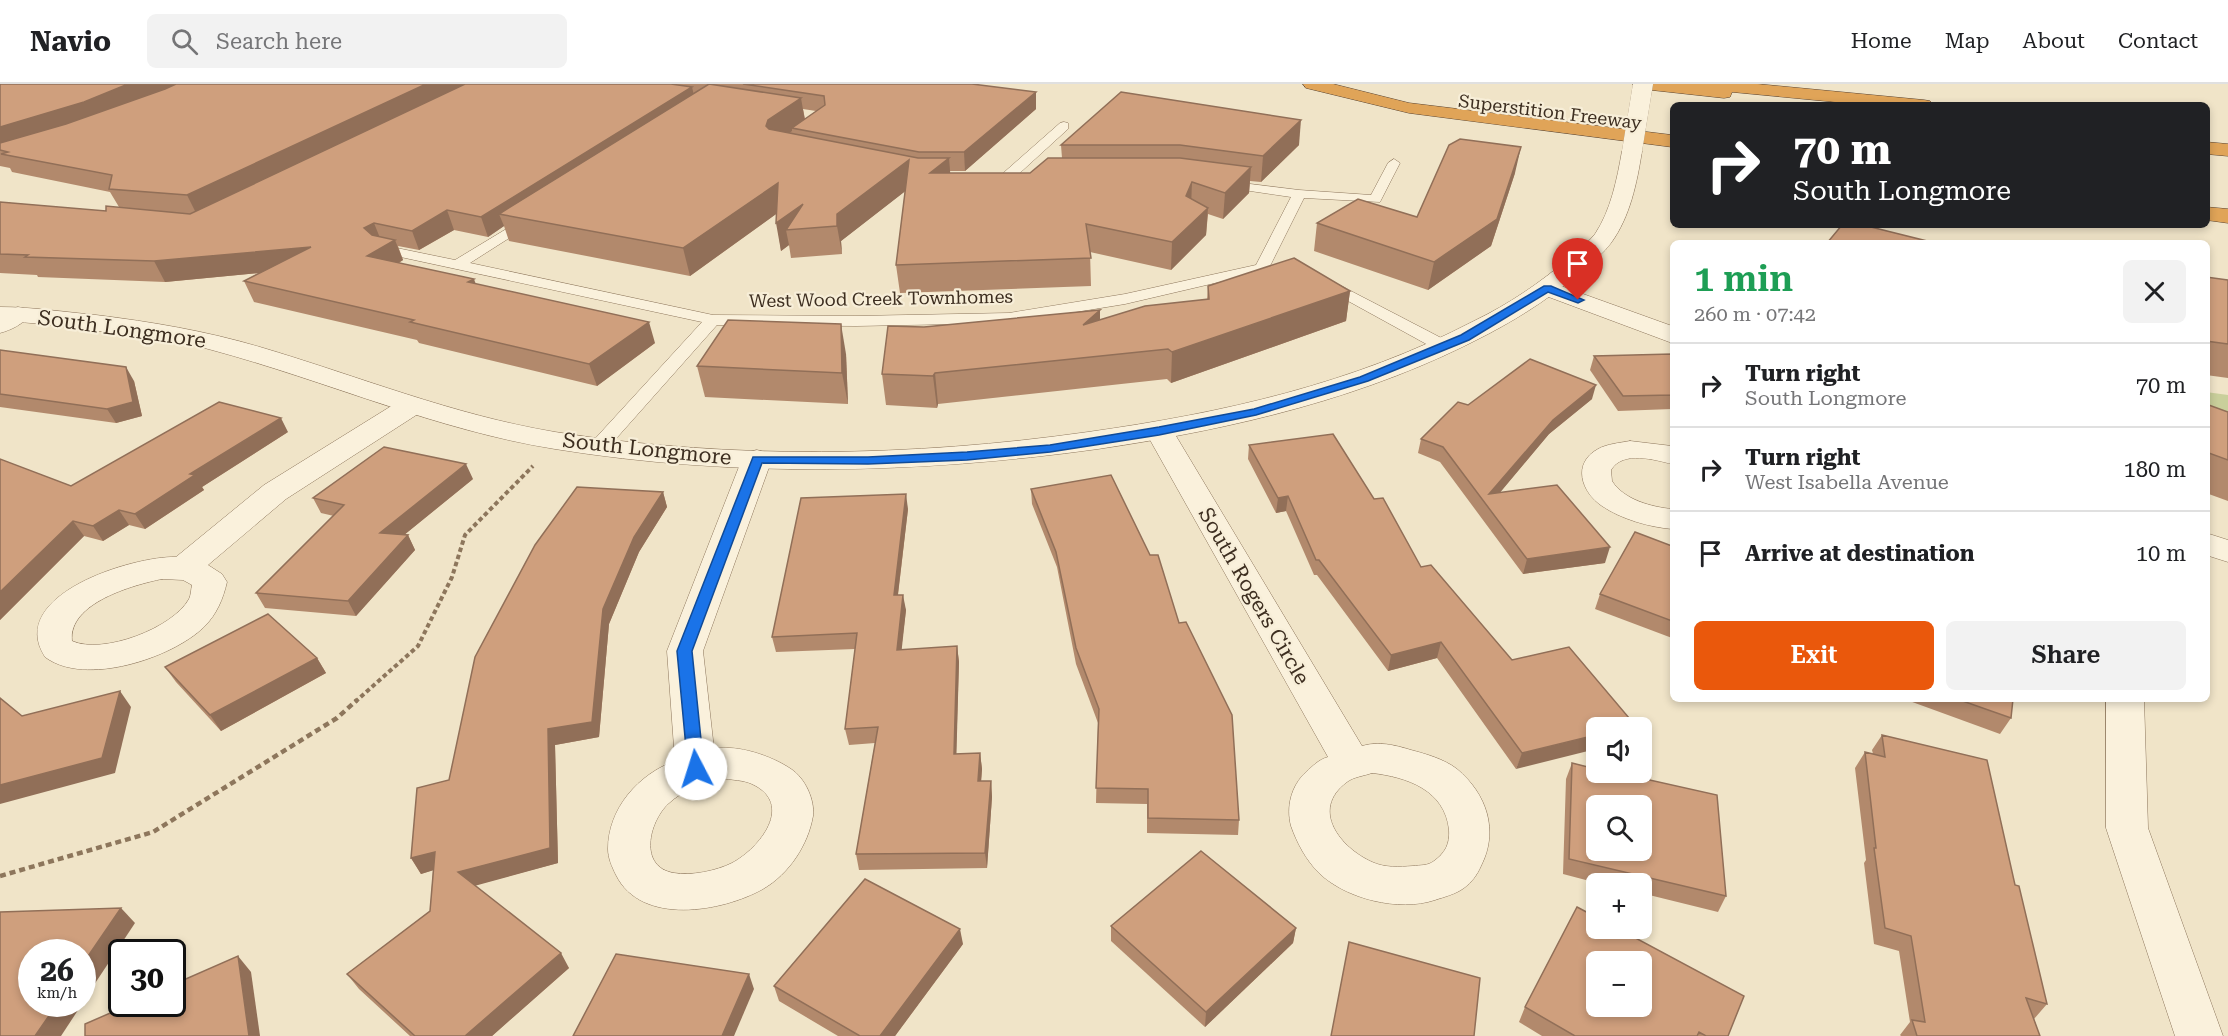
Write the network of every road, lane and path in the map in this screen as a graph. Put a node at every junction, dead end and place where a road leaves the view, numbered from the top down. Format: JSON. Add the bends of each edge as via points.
{"nodes":[{"id":1,"x":1312,"y":84,"type":"edge"},
{"id":2,"x":1320,"y":84,"type":"edge"},
{"id":3,"x":1643,"y":84,"type":"edge"},
{"id":4,"x":1701,"y":84,"type":"edge"},
{"id":5,"x":1801,"y":102,"type":"edge"},
{"id":6,"x":1892,"y":102,"type":"edge"},
{"id":7,"x":1064,"y":126,"type":"dead end"},
{"id":8,"x":1670,"y":127,"type":"edge"},
{"id":9,"x":2210,"y":132,"type":"edge"},
{"id":10,"x":2228,"y":134,"type":"edge"},
{"id":11,"x":1670,"y":141,"type":"edge"},
{"id":12,"x":2210,"y":148,"type":"edge"},
{"id":13,"x":2228,"y":150,"type":"edge"},
{"id":14,"x":1394,"y":164,"type":"dead end"},
{"id":15,"x":1029,"y":178,"type":"edge"},
{"id":16,"x":1211,"y":182,"type":"edge"},
{"id":17,"x":1299,"y":194,"type":"junction"},
{"id":18,"x":546,"y":208,"type":"edge"},
{"id":19,"x":2210,"y":214,"type":"edge"},
{"id":20,"x":2228,"y":216,"type":"edge"},
{"id":21,"x":382,"y":249,"type":"edge"},
{"id":22,"x":457,"y":265,"type":"junction"},
{"id":23,"x":1262,"y":268,"type":"junction"},
{"id":24,"x":1282,"y":271,"type":"edge"},
{"id":25,"x":1313,"y":276,"type":"edge"},
{"id":26,"x":1547,"y":288,"type":"junction"},
{"id":27,"x":6,"y":318,"type":"edge"},
{"id":28,"x":713,"y":320,"type":"junction"},
{"id":29,"x":1670,"y":334,"type":"edge"},
{"id":30,"x":1445,"y":347,"type":"junction"},
{"id":31,"x":411,"y":406,"type":"junction"},
{"id":32,"x":1159,"y":431,"type":"junction"},
{"id":33,"x":560,"y":441,"type":"junction"},
{"id":34,"x":599,"y":446,"type":"junction"},
{"id":35,"x":1670,"y":455,"type":"edge"},
{"id":36,"x":758,"y":459,"type":"junction"},
{"id":37,"x":1670,"y":519,"type":"edge"},
{"id":38,"x":2210,"y":545,"type":"edge"},
{"id":39,"x":2228,"y":552,"type":"edge"},
{"id":40,"x":184,"y":568,"type":"dead end"},
{"id":41,"x":2125,"y":702,"type":"edge"},
{"id":42,"x":1350,"y":761,"type":"dead end"},
{"id":43,"x":696,"y":769,"type":"dead end"},
{"id":44,"x":0,"y":876,"type":"edge"},
{"id":45,"x":2199,"y":1036,"type":"edge"}],
"edges":[{"from":1,"to":11,"type":"highway","via":[[1409,108]]},
{"from":2,"to":8,"type":"highway","name":"Superstition Freeway"},
{"from":3,"to":5,"type":"highway","name":"Superstition Freeway"},
{"from":3,"to":26,"type":"street","name":"South Longmore","bridge":true,"via":[[1626,189],[1604,239]]},
{"from":4,"to":6,"type":"highway"},
{"from":7,"to":15,"type":"lane","via":[[1001,178]]},
{"from":9,"to":10,"type":"highway"},
{"from":12,"to":13,"type":"highway"},
{"from":14,"to":17,"type":"lane","via":[[1376,199]]},
{"from":16,"to":17,"type":"lane"},
{"from":17,"to":23,"type":"lane"},
{"from":18,"to":22,"type":"lane"},
{"from":19,"to":20,"type":"highway"},
{"from":21,"to":22,"type":"lane","name":"West Wood Creek Townhomes"},
{"from":22,"to":28,"type":"lane","name":"West Wood Creek Townhomes"},
{"from":23,"to":24,"type":"lane"},
{"from":23,"to":28,"type":"lane","name":"West Wood Creek Townhomes","via":[[1125,299],[1009,318]]},
{"from":25,"to":30,"type":"lane"},
{"from":26,"to":29,"type":"street"},
{"from":26,"to":30,"type":"street","name":"South Longmore"},
{"from":27,"to":31,"type":"street","name":"South Longmore","via":[[147,328],[192,336]]},
{"from":28,"to":34,"type":"lane"},
{"from":30,"to":32,"type":"street","name":"South Longmore","via":[[1364,379],[1256,412]]},
{"from":31,"to":33,"type":"street","name":"South Longmore"},
{"from":31,"to":40,"type":"street","via":[[275,492]]},
{"from":32,"to":36,"type":"street","name":"South Longmore","via":[[967,456]]},
{"from":32,"to":42,"type":"street","name":"South Rogers Circle"},
{"from":33,"to":34,"type":"street","name":"South Longmore"},
{"from":33,"to":44,"type":"path","via":[[465,535],[452,577],[418,646],[337,718],[153,832]]},
{"from":34,"to":36,"type":"street","name":"South Longmore"},
{"from":35,"to":37,"type":"street","via":[[1628,450],[1606,457],[1596,471],[1598,483],[1624,506]]},
{"from":36,"to":43,"type":"street","via":[[685,651]]},
{"from":38,"to":39,"type":"street"},
{"from":41,"to":45,"type":"street","via":[[2127,828]]}]}
